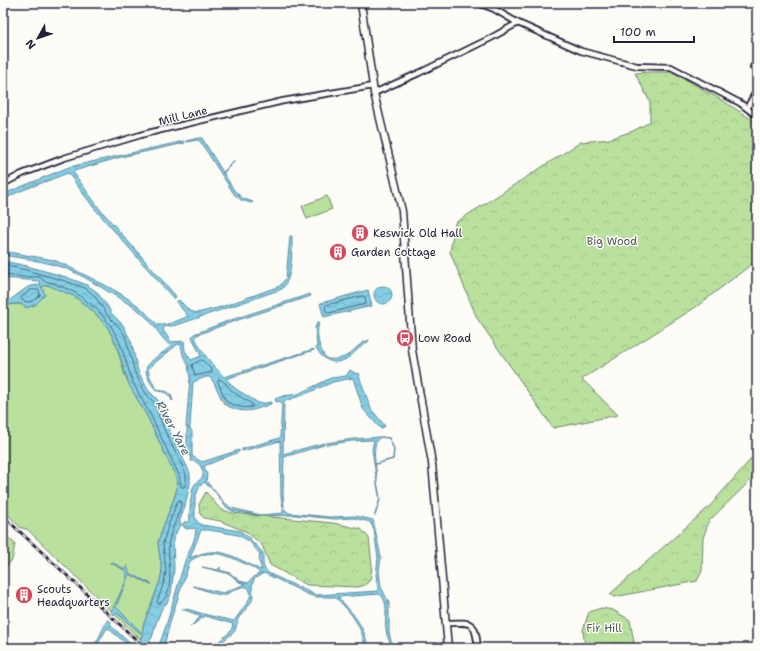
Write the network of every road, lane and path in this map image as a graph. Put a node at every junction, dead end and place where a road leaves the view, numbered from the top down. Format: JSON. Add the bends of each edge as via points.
{"nodes":[{"id":1,"x":361,"y":3,"type":"edge"},
{"id":2,"x":478,"y":3,"type":"edge"},
{"id":3,"x":518,"y":23,"type":"junction"},
{"id":4,"x":373,"y":89,"type":"junction"},
{"id":5,"x":757,"y":90,"type":"edge"},
{"id":6,"x":747,"y":108,"type":"junction"},
{"id":7,"x":757,"y":116,"type":"edge"},
{"id":8,"x":3,"y":184,"type":"edge"},
{"id":9,"x":447,"y":624,"type":"junction"},
{"id":10,"x":448,"y":648,"type":"edge"},
{"id":11,"x":478,"y":648,"type":"edge"}],
"edges":[{"from":1,"to":4,"type":"street"},
{"from":2,"to":3,"type":"street"},
{"from":3,"to":4,"type":"street","name":"Mill Lane","via":[[419,73]]},
{"from":3,"to":6,"type":"street","via":[[580,51],[604,58],[637,66],[671,67]]},
{"from":4,"to":8,"type":"street","name":"Mill Lane","via":[[283,101],[144,134],[64,158]]},
{"from":4,"to":9,"type":"street","via":[[402,211],[412,350],[432,463]]},
{"from":5,"to":6,"type":"street"},
{"from":6,"to":7,"type":"street"},
{"from":9,"to":10,"type":"street"},
{"from":9,"to":11,"type":"street","via":[[468,623],[474,626]]}]}
